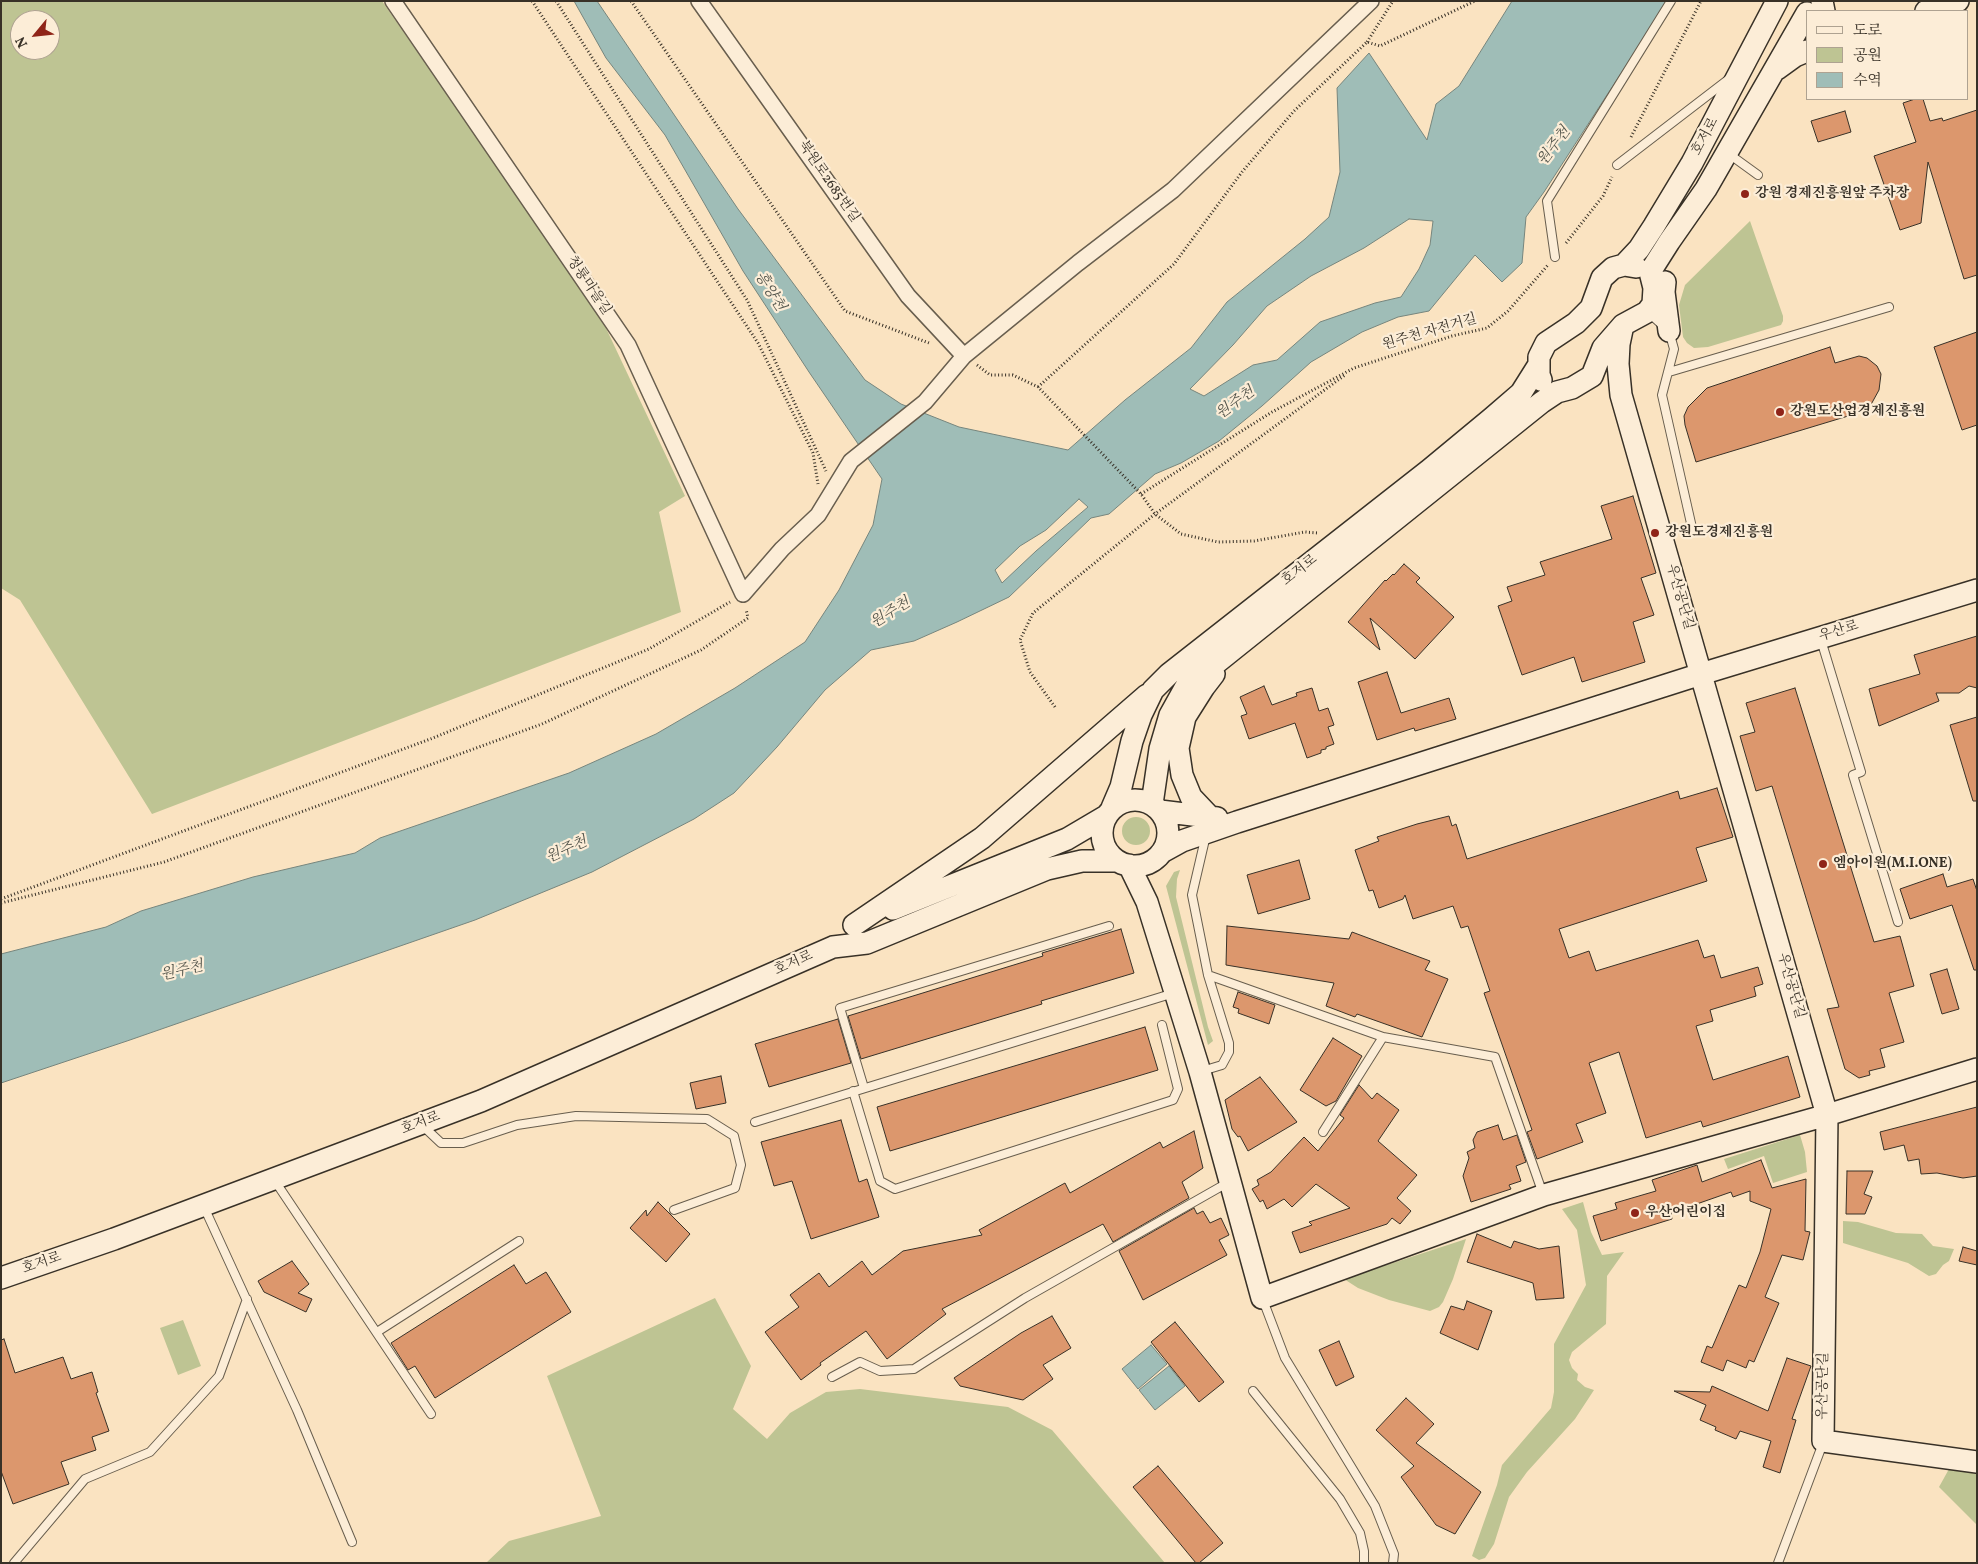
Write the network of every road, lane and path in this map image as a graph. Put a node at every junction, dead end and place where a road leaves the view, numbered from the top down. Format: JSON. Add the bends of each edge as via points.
{"nodes":[{"id":1,"x":393,"y":1,"type":"edge"},
{"id":2,"x":532,"y":1,"type":"edge"},
{"id":3,"x":556,"y":1,"type":"edge"},
{"id":4,"x":631,"y":1,"type":"edge"},
{"id":5,"x":699,"y":1,"type":"edge"},
{"id":6,"x":1371,"y":1,"type":"edge"},
{"id":7,"x":1394,"y":1,"type":"edge"},
{"id":8,"x":1475,"y":1,"type":"edge"},
{"id":9,"x":1671,"y":1,"type":"edge"},
{"id":10,"x":1701,"y":1,"type":"edge"},
{"id":11,"x":1958,"y":1,"type":"edge"},
{"id":12,"x":1775,"y":6,"type":"edge"},
{"id":13,"x":1929,"y":10,"type":"edge"},
{"id":14,"x":1804,"y":17,"type":"edge"},
{"id":15,"x":1367,"y":42,"type":"junction"},
{"id":16,"x":1806,"y":51,"type":"edge"},
{"id":17,"x":1742,"y":69,"type":"junction"},
{"id":18,"x":1773,"y":72,"type":"junction"},
{"id":19,"x":1727,"y":152,"type":"junction"},
{"id":20,"x":1617,"y":165,"type":"junction"},
{"id":21,"x":1758,"y":175,"type":"dead end"},
{"id":22,"x":1669,"y":242,"type":"junction"},
{"id":23,"x":1555,"y":257,"type":"junction"},
{"id":24,"x":1624,"y":265,"type":"junction"},
{"id":25,"x":1650,"y":272,"type":"junction"},
{"id":26,"x":1650,"y":305,"type":"junction"},
{"id":27,"x":1889,"y":307,"type":"dead end"},
{"id":28,"x":1623,"y":325,"type":"junction"},
{"id":29,"x":1668,"y":332,"type":"junction"},
{"id":30,"x":964,"y":356,"type":"junction"},
{"id":31,"x":1538,"y":366,"type":"junction"},
{"id":32,"x":1354,"y":368,"type":"junction"},
{"id":33,"x":1669,"y":372,"type":"junction"},
{"id":34,"x":1592,"y":376,"type":"junction"},
{"id":35,"x":1038,"y":387,"type":"junction"},
{"id":36,"x":1557,"y":392,"type":"junction"},
{"id":37,"x":1621,"y":395,"type":"junction"},
{"id":38,"x":1141,"y":494,"type":"junction"},
{"id":39,"x":822,"y":509,"type":"junction"},
{"id":40,"x":1155,"y":514,"type":"junction"},
{"id":41,"x":1694,"y":532,"type":"dead end"},
{"id":42,"x":1346,"y":535,"type":"junction"},
{"id":43,"x":1977,"y":590,"type":"edge"},
{"id":44,"x":743,"y":594,"type":"junction"},
{"id":45,"x":1820,"y":637,"type":"junction"},
{"id":46,"x":1240,"y":645,"type":"junction"},
{"id":47,"x":1701,"y":674,"type":"junction"},
{"id":48,"x":1152,"y":690,"type":"junction"},
{"id":49,"x":1055,"y":707,"type":"dead end"},
{"id":50,"x":1156,"y":808,"type":"junction"},
{"id":51,"x":1109,"y":812,"type":"junction"},
{"id":52,"x":1208,"y":825,"type":"junction"},
{"id":53,"x":1158,"y":856,"type":"junction"},
{"id":54,"x":1123,"y":863,"type":"junction"},
{"id":55,"x":1,"y":899,"type":"edge"},
{"id":56,"x":1147,"y":902,"type":"junction"},
{"id":57,"x":1,"y":903,"type":"edge"},
{"id":58,"x":1898,"y":922,"type":"dead end"},
{"id":59,"x":854,"y":925,"type":"junction"},
{"id":60,"x":1109,"y":926,"type":"dead end"},
{"id":61,"x":833,"y":947,"type":"junction"},
{"id":62,"x":1208,"y":975,"type":"junction"},
{"id":63,"x":1175,"y":992,"type":"junction"},
{"id":64,"x":1162,"y":1025,"type":"dead end"},
{"id":65,"x":1383,"y":1037,"type":"junction"},
{"id":66,"x":1977,"y":1069,"type":"edge"},
{"id":67,"x":1200,"y":1072,"type":"junction"},
{"id":68,"x":864,"y":1088,"type":"junction"},
{"id":69,"x":853,"y":1092,"type":"junction"},
{"id":70,"x":1827,"y":1115,"type":"junction"},
{"id":71,"x":755,"y":1122,"type":"dead end"},
{"id":72,"x":421,"y":1124,"type":"junction"},
{"id":73,"x":1323,"y":1132,"type":"dead end"},
{"id":74,"x":274,"y":1179,"type":"junction"},
{"id":75,"x":1230,"y":1181,"type":"junction"},
{"id":76,"x":1544,"y":1195,"type":"junction"},
{"id":77,"x":204,"y":1205,"type":"junction"},
{"id":78,"x":674,"y":1210,"type":"dead end"},
{"id":79,"x":519,"y":1241,"type":"dead end"},
{"id":80,"x":1,"y":1278,"type":"edge"},
{"id":81,"x":1262,"y":1298,"type":"junction"},
{"id":82,"x":246,"y":1299,"type":"junction"},
{"id":83,"x":377,"y":1332,"type":"junction"},
{"id":84,"x":832,"y":1377,"type":"dead end"},
{"id":85,"x":1254,"y":1391,"type":"dead end"},
{"id":86,"x":431,"y":1414,"type":"dead end"},
{"id":87,"x":1823,"y":1441,"type":"junction"},
{"id":88,"x":1977,"y":1462,"type":"edge"},
{"id":89,"x":352,"y":1542,"type":"dead end"},
{"id":90,"x":14,"y":1563,"type":"edge"},
{"id":91,"x":1364,"y":1563,"type":"edge"},
{"id":92,"x":1393,"y":1563,"type":"edge"},
{"id":93,"x":1778,"y":1563,"type":"edge"}],
"edges":[{"from":1,"to":44,"type":"street","name":"청룡마을길","via":[[628,345]]},
{"from":2,"to":39,"type":"path","via":[[758,343],[813,453]]},
{"from":3,"to":39,"type":"path","via":[[747,300],[826,471]]},
{"from":4,"to":30,"type":"path","via":[[845,311]]},
{"from":5,"to":30,"type":"street","name":"북원로2685번길","via":[[908,296]]},
{"from":6,"to":30,"type":"street","via":[[1173,190]]},
{"from":7,"to":15,"type":"path"},
{"from":8,"to":15,"type":"path","via":[[1380,46]]},
{"from":9,"to":23,"type":"lane","via":[[1547,202]]},
{"from":10,"to":20,"type":"path","name":"원주천 자전거길"},
{"from":11,"to":13,"type":"street"},
{"from":12,"to":14,"type":"street"},
{"from":12,"to":17,"type":"street","name":"호저로"},
{"from":14,"to":18,"type":"street","name":"호저로"},
{"from":15,"to":35,"type":"path","via":[[1294,111],[1242,172],[1174,264]]},
{"from":16,"to":18,"type":"street"},
{"from":17,"to":20,"type":"lane"},
{"from":17,"to":24,"type":"street","name":"호저로","via":[[1692,163],[1639,249]]},
{"from":18,"to":19,"type":"street","name":"호저로"},
{"from":19,"to":21,"type":"lane"},
{"from":19,"to":22,"type":"street","name":"호저로"},
{"from":20,"to":23,"type":"path","name":"원주천 자전거길","via":[[1603,196]]},
{"from":22,"to":25,"type":"street","name":"호저로"},
{"from":22,"to":29,"type":"street","via":[[1664,292]]},
{"from":23,"to":32,"type":"path","name":"원주천 자전거길","via":[[1508,311],[1487,328]]},
{"from":24,"to":25,"type":"street"},
{"from":24,"to":31,"type":"street","name":"호저로","via":[[1612,268],[1602,278],[1591,308],[1576,323],[1546,343]]},
{"from":25,"to":26,"type":"street","via":[[1654,288]]},
{"from":26,"to":28,"type":"street"},
{"from":26,"to":29,"type":"street"},
{"from":27,"to":33,"type":"lane"},
{"from":28,"to":34,"type":"street","via":[[1603,348]]},
{"from":28,"to":37,"type":"street","name":"우산공단길","via":[[1618,364]]},
{"from":29,"to":33,"type":"lane","via":[[1674,349]]},
{"from":30,"to":35,"type":"path","via":[[990,375],[1013,375]]},
{"from":30,"to":39,"type":"street","via":[[925,402],[851,461]]},
{"from":31,"to":36,"type":"street","via":[[1543,383]]},
{"from":31,"to":42,"type":"street","name":"호저로","via":[[1521,393]]},
{"from":32,"to":38,"type":"path","name":"원주천 자전거길","via":[[1272,412]]},
{"from":32,"to":40,"type":"path"},
{"from":33,"to":41,"type":"lane","via":[[1662,395]]},
{"from":34,"to":36,"type":"street","name":"호저로","via":[[1572,388]]},
{"from":34,"to":37,"type":"street","via":[[1612,384]]},
{"from":35,"to":38,"type":"path"},
{"from":36,"to":46,"type":"street","name":"호저로"},
{"from":37,"to":47,"type":"street","name":"우산공단길"},
{"from":38,"to":40,"type":"path"},
{"from":39,"to":44,"type":"street"},
{"from":40,"to":42,"type":"path","via":[[1181,534],[1218,542],[1254,541],[1305,532]]},
{"from":40,"to":49,"type":"path","via":[[1033,613],[1020,640],[1030,672]]},
{"from":42,"to":48,"type":"street","name":"호저로"},
{"from":43,"to":45,"type":"street","name":"우산로"},
{"from":44,"to":55,"type":"path","via":[[649,649],[433,738]]},
{"from":44,"to":57,"type":"path","via":[[748,618],[701,650],[542,724],[164,862]]},
{"from":45,"to":47,"type":"street","name":"우산로"},
{"from":45,"to":58,"type":"lane","via":[[1861,772],[1853,775]]},
{"from":46,"to":50,"type":"street","via":[[1185,688],[1170,715],[1160,749]]},
{"from":46,"to":52,"type":"street","via":[[1204,687],[1185,717],[1178,748],[1182,775]]},
{"from":47,"to":52,"type":"street","name":"우산로","via":[[1237,822]]},
{"from":47,"to":70,"type":"street","name":"우산공단길"},
{"from":48,"to":51,"type":"street","name":"호저로","via":[[1132,741],[1121,787]]},
{"from":48,"to":59,"type":"street","via":[[982,838]]},
{"from":50,"to":51,"type":"street","via":[[1142,800],[1131,800],[1121,802]]},
{"from":50,"to":52,"type":"street"},
{"from":50,"to":53,"type":"street","via":[[1168,830],[1167,842]]},
{"from":51,"to":54,"type":"street","via":[[1102,826],[1102,837],[1109,854]]},
{"from":51,"to":59,"type":"street","via":[[1067,838]]},
{"from":52,"to":53,"type":"street","name":"우산로"},
{"from":52,"to":62,"type":"lane","via":[[1192,896]]},
{"from":53,"to":54,"type":"street","via":[[1141,864]]},
{"from":53,"to":56,"type":"street","via":[[1147,878]]},
{"from":54,"to":56,"type":"street"},
{"from":54,"to":61,"type":"street","via":[[1082,861],[1047,869],[867,943]]},
{"from":56,"to":63,"type":"street"},
{"from":59,"to":61,"type":"street"},
{"from":60,"to":68,"type":"lane","via":[[840,1008]]},
{"from":61,"to":72,"type":"street","name":"호저로","via":[[481,1101]]},
{"from":62,"to":65,"type":"lane"},
{"from":62,"to":67,"type":"lane","via":[[1229,1052],[1222,1065]]},
{"from":63,"to":67,"type":"street"},
{"from":63,"to":68,"type":"lane"},
{"from":64,"to":69,"type":"lane","via":[[1178,1089],[1173,1100],[895,1189],[880,1181]]},
{"from":65,"to":73,"type":"lane"},
{"from":65,"to":76,"type":"lane","via":[[1495,1057]]},
{"from":66,"to":70,"type":"street"},
{"from":67,"to":75,"type":"street"},
{"from":68,"to":69,"type":"lane"},
{"from":69,"to":71,"type":"lane"},
{"from":70,"to":76,"type":"street"},
{"from":70,"to":87,"type":"street","name":"우산공단길"},
{"from":72,"to":74,"type":"street","name":"호저로"},
{"from":72,"to":78,"type":"lane","via":[[441,1144],[463,1143],[517,1126],[576,1116],[707,1119],[734,1136],[741,1165],[735,1188]]},
{"from":74,"to":77,"type":"street","name":"호저로"},
{"from":74,"to":83,"type":"lane"},
{"from":75,"to":81,"type":"street"},
{"from":75,"to":84,"type":"lane","via":[[1025,1298],[914,1369],[880,1371],[860,1362]]},
{"from":76,"to":81,"type":"street"},
{"from":77,"to":80,"type":"street","name":"호저로"},
{"from":77,"to":82,"type":"lane"},
{"from":79,"to":83,"type":"lane"},
{"from":81,"to":92,"type":"lane","via":[[1285,1358],[1375,1506],[1394,1554]]},
{"from":82,"to":89,"type":"lane"},
{"from":82,"to":90,"type":"lane","via":[[220,1376],[150,1452],[85,1479]]},
{"from":83,"to":86,"type":"lane"},
{"from":85,"to":91,"type":"lane","via":[[1340,1499],[1360,1533]]},
{"from":87,"to":88,"type":"street"},
{"from":87,"to":93,"type":"lane"}]}
